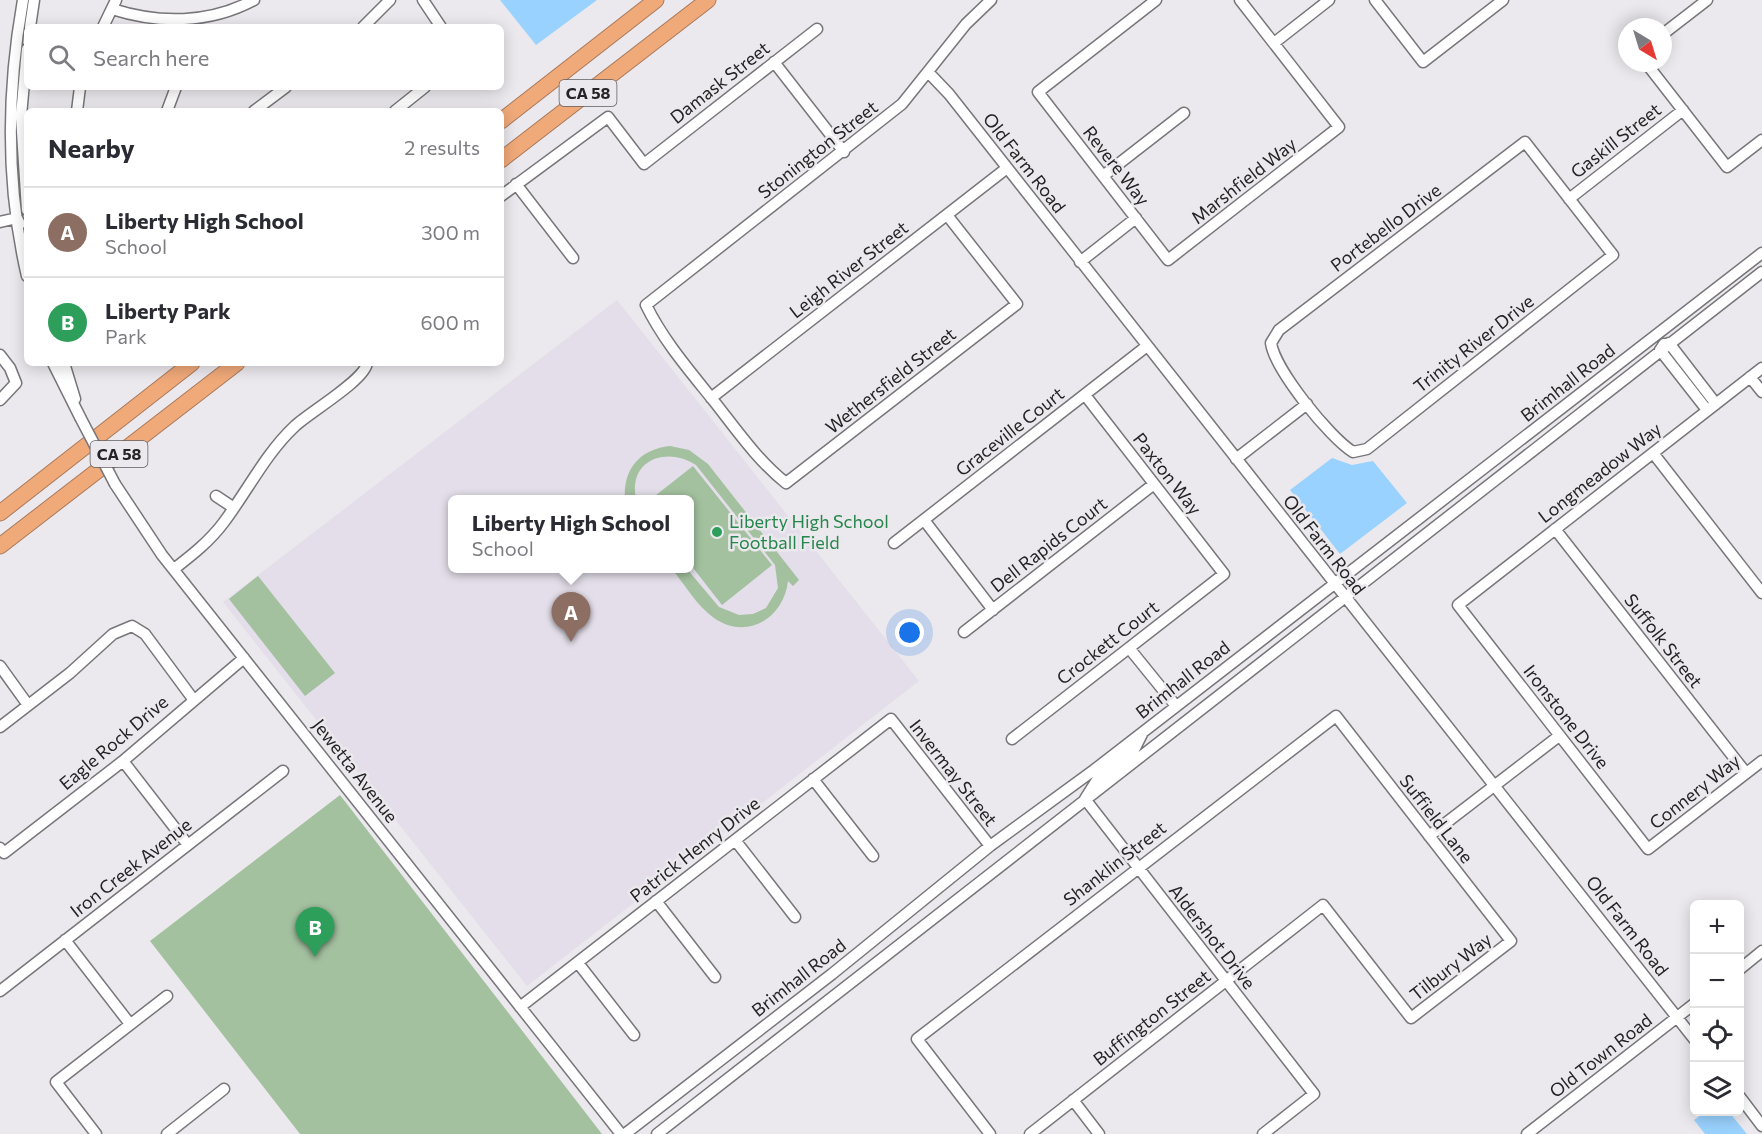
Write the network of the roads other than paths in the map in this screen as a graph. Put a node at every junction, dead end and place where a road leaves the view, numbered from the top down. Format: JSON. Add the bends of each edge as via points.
{"nodes":[{"id":1,"x":23,"y":0,"type":"edge"},
{"id":2,"x":34,"y":0,"type":"edge"},
{"id":3,"x":254,"y":0,"type":"edge"},
{"id":4,"x":390,"y":0,"type":"edge"},
{"id":5,"x":423,"y":0,"type":"edge"},
{"id":6,"x":656,"y":0,"type":"edge"},
{"id":7,"x":708,"y":0,"type":"edge"},
{"id":8,"x":991,"y":0,"type":"edge"},
{"id":9,"x":1156,"y":0,"type":"edge"},
{"id":10,"x":1240,"y":0,"type":"edge"},
{"id":11,"x":1329,"y":0,"type":"edge"},
{"id":12,"x":1375,"y":0,"type":"edge"},
{"id":13,"x":1503,"y":0,"type":"edge"},
{"id":14,"x":1707,"y":0,"type":"edge"},
{"id":15,"x":114,"y":4,"type":"edge"},
{"id":16,"x":30,"y":24,"type":"edge"},
{"id":17,"x":104,"y":24,"type":"edge"},
{"id":18,"x":183,"y":24,"type":"edge"},
{"id":19,"x":366,"y":24,"type":"edge"},
{"id":20,"x":439,"y":24,"type":"edge"},
{"id":21,"x":1672,"y":27,"type":"edge"},
{"id":22,"x":817,"y":29,"type":"dead end"},
{"id":23,"x":1274,"y":43,"type":"junction"},
{"id":24,"x":774,"y":62,"type":"junction"},
{"id":25,"x":928,"y":72,"type":"junction"},
{"id":26,"x":1653,"y":72,"type":"edge"},
{"id":27,"x":24,"y":82,"type":"edge"},
{"id":28,"x":80,"y":90,"type":"edge"},
{"id":29,"x":175,"y":90,"type":"edge"},
{"id":30,"x":282,"y":90,"type":"edge"},
{"id":31,"x":420,"y":90,"type":"edge"},
{"id":32,"x":77,"y":108,"type":"edge"},
{"id":33,"x":168,"y":108,"type":"edge"},
{"id":34,"x":259,"y":108,"type":"edge"},
{"id":35,"x":399,"y":108,"type":"edge"},
{"id":36,"x":1683,"y":110,"type":"junction"},
{"id":37,"x":1184,"y":113,"type":"dead end"},
{"id":38,"x":504,"y":119,"type":"edge"},
{"id":39,"x":1762,"y":140,"type":"edge"},
{"id":40,"x":844,"y":152,"type":"junction"},
{"id":41,"x":504,"y":158,"type":"edge"},
{"id":42,"x":24,"y":163,"type":"edge"},
{"id":43,"x":1007,"y":168,"type":"junction"},
{"id":44,"x":1103,"y":176,"type":"junction"},
{"id":45,"x":516,"y":184,"type":"junction"},
{"id":46,"x":504,"y":194,"type":"edge"},
{"id":47,"x":1569,"y":199,"type":"junction"},
{"id":48,"x":947,"y":214,"type":"junction"},
{"id":49,"x":22,"y":217,"type":"edge"},
{"id":50,"x":1136,"y":218,"type":"junction"},
{"id":51,"x":0,"y":222,"type":"edge"},
{"id":52,"x":24,"y":241,"type":"edge"},
{"id":53,"x":1762,"y":253,"type":"edge"},
{"id":54,"x":573,"y":258,"type":"dead end"},
{"id":55,"x":1168,"y":260,"type":"joint"},
{"id":56,"x":1080,"y":261,"type":"junction"},
{"id":57,"x":1762,"y":272,"type":"edge"},
{"id":58,"x":1721,"y":285,"type":"junction"},
{"id":59,"x":1147,"y":346,"type":"junction"},
{"id":60,"x":1665,"y":347,"type":"junction"},
{"id":61,"x":0,"y":355,"type":"edge"},
{"id":62,"x":54,"y":366,"type":"edge"},
{"id":63,"x":65,"y":366,"type":"edge"},
{"id":64,"x":188,"y":366,"type":"edge"},
{"id":65,"x":233,"y":366,"type":"edge"},
{"id":66,"x":366,"y":366,"type":"edge"},
{"id":67,"x":1762,"y":368,"type":"edge"},
{"id":68,"x":1750,"y":377,"type":"junction"},
{"id":69,"x":1762,"y":392,"type":"edge"},
{"id":70,"x":1085,"y":394,"type":"junction"},
{"id":71,"x":711,"y":398,"type":"junction"},
{"id":72,"x":0,"y":400,"type":"edge"},
{"id":73,"x":1307,"y":404,"type":"junction"},
{"id":74,"x":1711,"y":407,"type":"junction"},
{"id":75,"x":80,"y":417,"type":"junction"},
{"id":76,"x":1653,"y":453,"type":"junction"},
{"id":77,"x":1236,"y":459,"type":"junction"},
{"id":78,"x":1154,"y":484,"type":"junction"},
{"id":79,"x":216,"y":496,"type":"dead end"},
{"id":80,"x":234,"y":508,"type":"junction"},
{"id":81,"x":0,"y":513,"type":"edge"},
{"id":82,"x":924,"y":520,"type":"junction"},
{"id":83,"x":1555,"y":529,"type":"junction"},
{"id":84,"x":894,"y":543,"type":"dead end"},
{"id":85,"x":0,"y":546,"type":"edge"},
{"id":86,"x":174,"y":569,"type":"junction"},
{"id":87,"x":1224,"y":574,"type":"joint"},
{"id":88,"x":1333,"y":584,"type":"junction"},
{"id":89,"x":1762,"y":593,"type":"edge"},
{"id":90,"x":1345,"y":598,"type":"junction"},
{"id":91,"x":1458,"y":605,"type":"joint"},
{"id":92,"x":993,"y":609,"type":"junction"},
{"id":93,"x":964,"y":632,"type":"dead end"},
{"id":94,"x":1129,"y":648,"type":"junction"},
{"id":95,"x":244,"y":658,"type":"junction"},
{"id":96,"x":0,"y":666,"type":"edge"},
{"id":97,"x":193,"y":699,"type":"junction"},
{"id":98,"x":28,"y":705,"type":"junction"},
{"id":99,"x":1176,"y":706,"type":"junction"},
{"id":100,"x":1336,"y":716,"type":"joint"},
{"id":101,"x":891,"y":719,"type":"joint"},
{"id":102,"x":0,"y":728,"type":"edge"},
{"id":103,"x":1144,"y":731,"type":"junction"},
{"id":104,"x":1559,"y":736,"type":"junction"},
{"id":105,"x":1012,"y":739,"type":"dead end"},
{"id":106,"x":123,"y":761,"type":"junction"},
{"id":107,"x":1762,"y":761,"type":"edge"},
{"id":108,"x":283,"y":771,"type":"dead end"},
{"id":109,"x":1746,"y":773,"type":"junction"},
{"id":110,"x":813,"y":779,"type":"junction"},
{"id":111,"x":1495,"y":786,"type":"junction"},
{"id":112,"x":1085,"y":799,"type":"junction"},
{"id":113,"x":1430,"y":837,"type":"junction"},
{"id":114,"x":735,"y":840,"type":"junction"},
{"id":115,"x":188,"y":845,"type":"junction"},
{"id":116,"x":990,"y":846,"type":"junction"},
{"id":117,"x":1648,"y":849,"type":"joint"},
{"id":118,"x":2,"y":850,"type":"edge"},
{"id":119,"x":873,"y":856,"type":"dead end"},
{"id":120,"x":1137,"y":867,"type":"junction"},
{"id":121,"x":656,"y":902,"type":"junction"},
{"id":122,"x":795,"y":917,"type":"dead end"},
{"id":123,"x":65,"y":940,"type":"junction"},
{"id":124,"x":1511,"y":941,"type":"joint"},
{"id":125,"x":1762,"y":951,"type":"edge"},
{"id":126,"x":578,"y":963,"type":"junction"},
{"id":127,"x":1744,"y":966,"type":"edge"},
{"id":128,"x":715,"y":977,"type":"dead end"},
{"id":129,"x":1226,"y":981,"type":"junction"},
{"id":130,"x":0,"y":991,"type":"edge"},
{"id":131,"x":167,"y":996,"type":"dead end"},
{"id":132,"x":520,"y":1007,"type":"junction"},
{"id":133,"x":1690,"y":1008,"type":"edge"},
{"id":134,"x":1678,"y":1017,"type":"junction"},
{"id":135,"x":1412,"y":1018,"type":"joint"},
{"id":136,"x":130,"y":1024,"type":"junction"},
{"id":137,"x":1690,"y":1033,"type":"edge"},
{"id":138,"x":634,"y":1035,"type":"dead end"},
{"id":139,"x":224,"y":1089,"type":"dead end"},
{"id":140,"x":1073,"y":1101,"type":"junction"},
{"id":141,"x":1744,"y":1102,"type":"edge"},
{"id":142,"x":1762,"y":1126,"type":"edge"},
{"id":143,"x":96,"y":1134,"type":"edge"},
{"id":144,"x":166,"y":1134,"type":"edge"},
{"id":145,"x":623,"y":1134,"type":"edge"},
{"id":146,"x":657,"y":1134,"type":"edge"},
{"id":147,"x":990,"y":1134,"type":"edge"},
{"id":148,"x":1030,"y":1134,"type":"edge"},
{"id":149,"x":1099,"y":1134,"type":"edge"},
{"id":150,"x":1263,"y":1134,"type":"edge"},
{"id":151,"x":1527,"y":1134,"type":"edge"}],
"edges":[{"from":1,"to":49,"type":"street","via":[[12,80],[11,133]]},
{"from":2,"to":16,"type":"street"},
{"from":3,"to":18,"type":"street"},
{"from":4,"to":19,"type":"street"},
{"from":5,"to":20,"type":"street"},
{"from":6,"to":38,"type":"highway","number":"CA 58"},
{"from":7,"to":41,"type":"highway","number":"CA 58"},
{"from":8,"to":25,"type":"street","name":"Stonington Street","via":[[966,24]]},
{"from":9,"to":44,"type":"street","name":"Revere Way","via":[[1038,92]]},
{"from":10,"to":23,"type":"street"},
{"from":11,"to":23,"type":"street"},
{"from":12,"to":13,"type":"street","via":[[1423,62]]},
{"from":14,"to":21,"type":"street"},
{"from":15,"to":17,"type":"street"},
{"from":15,"to":18,"type":"street","via":[[144,18]]},
{"from":22,"to":24,"type":"street","name":"Damask Street"},
{"from":23,"to":55,"type":"street","name":"Marshfield Way","via":[[1339,127]]},
{"from":24,"to":40,"type":"street"},
{"from":24,"to":45,"type":"street","name":"Damask Street","via":[[644,164],[608,117]]},
{"from":25,"to":40,"type":"street","name":"Stonington Street","via":[[902,104]]},
{"from":25,"to":43,"type":"street","name":"Old Farm Road"},
{"from":26,"to":36,"type":"street"},
{"from":27,"to":42,"type":"street"},
{"from":28,"to":32,"type":"street"},
{"from":29,"to":33,"type":"street"},
{"from":30,"to":34,"type":"street"},
{"from":31,"to":35,"type":"street"},
{"from":36,"to":39,"type":"street","via":[[1727,167]]},
{"from":36,"to":47,"type":"street","name":"Gaskill Street"},
{"from":37,"to":44,"type":"street"},
{"from":40,"to":71,"type":"street","name":"Stonington Street","via":[[646,305],[663,337]]},
{"from":43,"to":48,"type":"street","name":"Leigh River Street"},
{"from":43,"to":56,"type":"street","name":"Old Farm Road"},
{"from":44,"to":50,"type":"street","name":"Revere Way"},
{"from":45,"to":46,"type":"street"},
{"from":45,"to":54,"type":"street"},
{"from":47,"to":73,"type":"street","name":"Trinity River Drive","via":[[1613,255],[1367,449],[1353,452],[1341,445]]},
{"from":47,"to":73,"type":"street","name":"Portebello Drive","via":[[1525,142],[1279,330],[1270,343],[1273,357]]},
{"from":48,"to":71,"type":"street","name":"Leigh River Street"},
{"from":48,"to":71,"type":"street","name":"Wethersfield Street","via":[[1017,304],[786,483],[760,459]]},
{"from":49,"to":51,"type":"street"},
{"from":49,"to":52,"type":"street"},
{"from":50,"to":55,"type":"street","name":"Revere Way"},
{"from":50,"to":56,"type":"street"},
{"from":53,"to":58,"type":"street","name":"Brimhall Road"},
{"from":56,"to":59,"type":"street","name":"Old Farm Road"},
{"from":57,"to":60,"type":"street","name":"Brimhall Road"},
{"from":58,"to":60,"type":"street","via":[[1711,302],[1671,334]]},
{"from":58,"to":88,"type":"street","name":"Brimhall Road"},
{"from":59,"to":70,"type":"street","name":"Graceville Court"},
{"from":59,"to":77,"type":"street","name":"Old Farm Road"},
{"from":60,"to":74,"type":"street"},
{"from":60,"to":90,"type":"street","name":"Brimhall Road"},
{"from":61,"to":72,"type":"street","via":[[16,383]]},
{"from":62,"to":75,"type":"street","name":"Jewetta Avenue"},
{"from":63,"to":75,"type":"street","name":"Jewetta Avenue"},
{"from":64,"to":81,"type":"highway","number":"CA 58"},
{"from":65,"to":85,"type":"highway","number":"CA 58"},
{"from":66,"to":80,"type":"street","via":[[361,375],[282,439]]},
{"from":67,"to":68,"type":"street","name":"Longmeadow Way"},
{"from":68,"to":69,"type":"street"},
{"from":68,"to":74,"type":"street","name":"Longmeadow Way"},
{"from":70,"to":78,"type":"street","name":"Paxton Way"},
{"from":70,"to":82,"type":"street","name":"Graceville Court"},
{"from":73,"to":77,"type":"street"},
{"from":74,"to":76,"type":"street","name":"Longmeadow Way"},
{"from":75,"to":86,"type":"street","name":"Jewetta Avenue","bridge":true,"via":[[115,484]]},
{"from":76,"to":83,"type":"street","name":"Longmeadow Way"},
{"from":76,"to":89,"type":"street"},
{"from":77,"to":88,"type":"street","name":"Old Farm Road"},
{"from":78,"to":87,"type":"street","name":"Paxton Way"},
{"from":78,"to":92,"type":"street","name":"Dell Rapids Court"},
{"from":79,"to":80,"type":"street"},
{"from":80,"to":86,"type":"street","via":[[212,537]]},
{"from":82,"to":84,"type":"street","name":"Graceville Court"},
{"from":82,"to":92,"type":"street"},
{"from":83,"to":91,"type":"street","name":"Longmeadow Way"},
{"from":83,"to":109,"type":"street","name":"Suffolk Street"},
{"from":86,"to":95,"type":"street","name":"Jewetta Avenue"},
{"from":87,"to":94,"type":"street","name":"Crockett Court"},
{"from":88,"to":90,"type":"street","name":"Old Farm Road"},
{"from":88,"to":99,"type":"street","name":"Brimhall Road"},
{"from":90,"to":111,"type":"street","name":"Old Farm Road"},
{"from":90,"to":112,"type":"street","name":"Brimhall Road"},
{"from":91,"to":104,"type":"street","name":"Ironstone Drive"},
{"from":92,"to":93,"type":"street","name":"Dell Rapids Court"},
{"from":94,"to":99,"type":"street"},
{"from":94,"to":105,"type":"street","name":"Crockett Court"},
{"from":95,"to":97,"type":"street","name":"Eagle Rock Drive"},
{"from":95,"to":132,"type":"street","name":"Jewetta Avenue"},
{"from":96,"to":98,"type":"street"},
{"from":97,"to":98,"type":"street","via":[[146,634],[132,626],[113,634]]},
{"from":97,"to":106,"type":"street","name":"Eagle Rock Drive"},
{"from":98,"to":102,"type":"street"},
{"from":99,"to":103,"type":"street","name":"Brimhall Road"},
{"from":100,"to":113,"type":"street","name":"Suffield Lane"},
{"from":100,"to":120,"type":"street","name":"Shanklin Street"},
{"from":101,"to":110,"type":"street","name":"Patrick Henry Drive"},
{"from":101,"to":116,"type":"street","name":"Invermay Street"},
{"from":103,"to":112,"type":"street","via":[[1133,752],[1097,780]]},
{"from":103,"to":116,"type":"street","name":"Brimhall Road"},
{"from":104,"to":111,"type":"street"},
{"from":104,"to":117,"type":"street","name":"Ironstone Drive"},
{"from":106,"to":115,"type":"street"},
{"from":106,"to":118,"type":"street","name":"Eagle Rock Drive"},
{"from":107,"to":109,"type":"street","name":"Connery Way"},
{"from":108,"to":115,"type":"street","name":"Iron Creek Avenue"},
{"from":109,"to":117,"type":"street","name":"Connery Way"},
{"from":110,"to":114,"type":"street","name":"Patrick Henry Drive"},
{"from":110,"to":119,"type":"street"},
{"from":111,"to":113,"type":"street"},
{"from":111,"to":134,"type":"street","name":"Old Farm Road"},
{"from":112,"to":120,"type":"street","name":"Aldershot Drive"},
{"from":112,"to":146,"type":"street","name":"Brimhall Road"},
{"from":113,"to":124,"type":"street","name":"Suffield Lane"},
{"from":114,"to":121,"type":"street","name":"Patrick Henry Drive"},
{"from":114,"to":122,"type":"street"},
{"from":115,"to":123,"type":"street","name":"Iron Creek Avenue"},
{"from":116,"to":145,"type":"street","name":"Brimhall Road","via":[[832,974]]},
{"from":120,"to":129,"type":"street","name":"Aldershot Drive"},
{"from":120,"to":147,"type":"street","name":"Shanklin Street","via":[[917,1039]]},
{"from":121,"to":126,"type":"street","name":"Patrick Henry Drive"},
{"from":121,"to":128,"type":"street"},
{"from":123,"to":130,"type":"street","name":"Iron Creek Avenue"},
{"from":123,"to":136,"type":"street"},
{"from":124,"to":135,"type":"street","name":"Tilbury Way"},
{"from":125,"to":127,"type":"street"},
{"from":126,"to":132,"type":"street","name":"Patrick Henry Drive"},
{"from":126,"to":138,"type":"street"},
{"from":129,"to":135,"type":"street","name":"Buffington Street","via":[[1323,905]]},
{"from":129,"to":140,"type":"street","name":"Buffington Street"},
{"from":129,"to":150,"type":"street","name":"Aldershot Drive","via":[[1314,1094]]},
{"from":131,"to":136,"type":"street"},
{"from":132,"to":145,"type":"street","name":"Jewetta Avenue"},
{"from":133,"to":134,"type":"street","name":"Old Town Road"},
{"from":134,"to":137,"type":"street","name":"Old Farm Road"},
{"from":134,"to":151,"type":"street","name":"Old Town Road"},
{"from":136,"to":143,"type":"street","via":[[56,1082]]},
{"from":139,"to":144,"type":"street"},
{"from":140,"to":148,"type":"street","name":"Buffington Street"},
{"from":140,"to":149,"type":"street"},
{"from":141,"to":142,"type":"street"}]}
